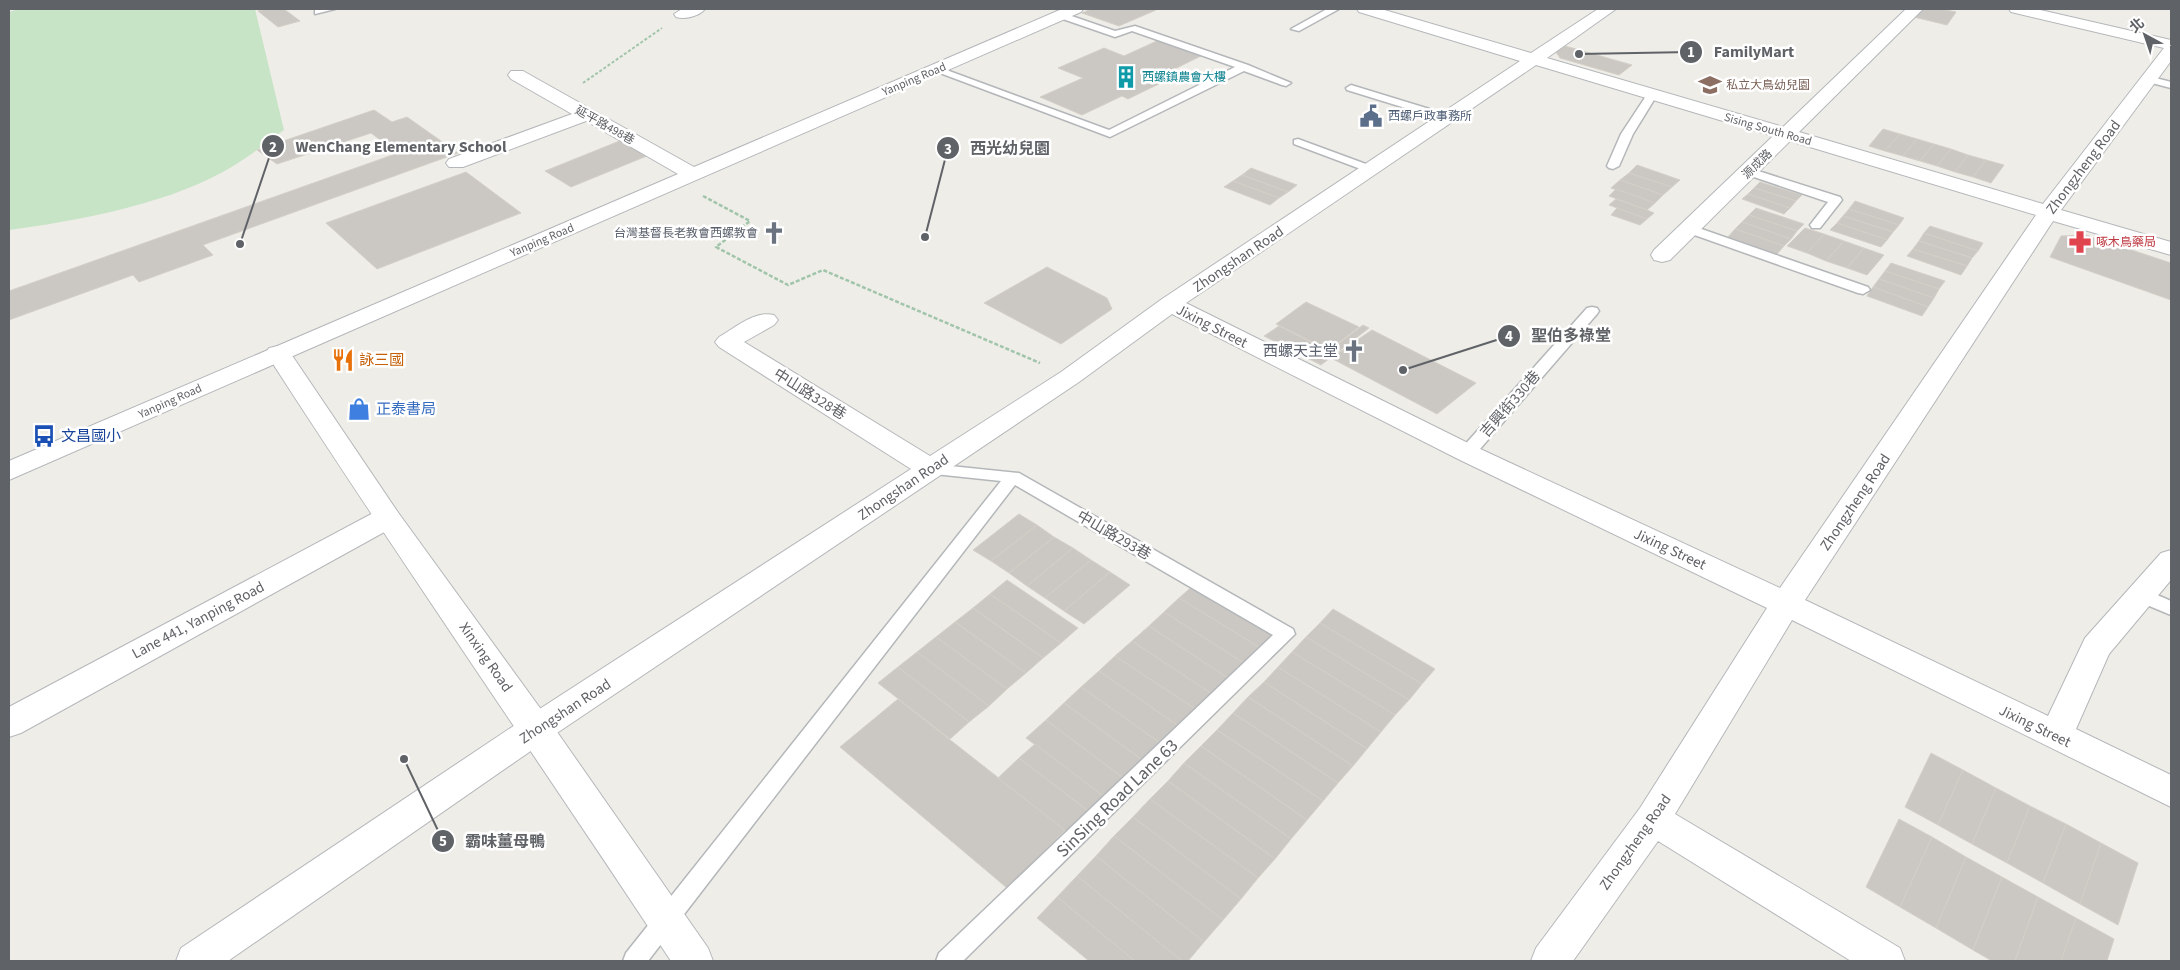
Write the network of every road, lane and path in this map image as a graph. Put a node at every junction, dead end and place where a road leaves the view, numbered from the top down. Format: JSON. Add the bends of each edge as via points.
{"nodes":[{"id":1,"x":1334,"y":9,"type":"edge"},
{"id":2,"x":1365,"y":9,"type":"edge"},
{"id":3,"x":1608,"y":9,"type":"edge"},
{"id":4,"x":1915,"y":9,"type":"edge"},
{"id":5,"x":2017,"y":9,"type":"edge"},
{"id":6,"x":690,"y":12,"type":"edge"},
{"id":7,"x":1068,"y":12,"type":"edge"},
{"id":8,"x":1296,"y":29,"type":"dead end"},
{"id":9,"x":2171,"y":45,"type":"edge"},
{"id":10,"x":2171,"y":50,"type":"edge"},
{"id":11,"x":1531,"y":59,"type":"junction"},
{"id":12,"x":1244,"y":67,"type":"junction"},
{"id":13,"x":937,"y":70,"type":"junction"},
{"id":14,"x":517,"y":75,"type":"dead end"},
{"id":15,"x":2160,"y":82,"type":"edge"},
{"id":16,"x":1286,"y":83,"type":"dead end"},
{"id":17,"x":591,"y":87,"type":"dead end"},
{"id":18,"x":1351,"y":88,"type":"dead end"},
{"id":19,"x":1652,"y":95,"type":"junction"},
{"id":20,"x":586,"y":115,"type":"junction"},
{"id":21,"x":1445,"y":118,"type":"junction"},
{"id":22,"x":1787,"y":134,"type":"junction"},
{"id":23,"x":1298,"y":142,"type":"dead end"},
{"id":24,"x":456,"y":162,"type":"dead end"},
{"id":25,"x":1613,"y":166,"type":"dead end"},
{"id":26,"x":1370,"y":169,"type":"junction"},
{"id":27,"x":1749,"y":172,"type":"junction"},
{"id":28,"x":685,"y":178,"type":"junction"},
{"id":29,"x":2049,"y":211,"type":"junction"},
{"id":30,"x":1816,"y":225,"type":"dead end"},
{"id":31,"x":1690,"y":229,"type":"junction"},
{"id":32,"x":2171,"y":249,"type":"edge"},
{"id":33,"x":1662,"y":256,"type":"dead end"},
{"id":34,"x":1863,"y":290,"type":"dead end"},
{"id":35,"x":1170,"y":304,"type":"junction"},
{"id":36,"x":1592,"y":311,"type":"dead end"},
{"id":37,"x":766,"y":320,"type":"dead end"},
{"id":38,"x":278,"y":353,"type":"junction"},
{"id":39,"x":1070,"y":377,"type":"junction"},
{"id":40,"x":1467,"y":453,"type":"junction"},
{"id":41,"x":931,"y":469,"type":"junction"},
{"id":42,"x":9,"y":471,"type":"edge"},
{"id":43,"x":1013,"y":476,"type":"junction"},
{"id":44,"x":387,"y":518,"type":"junction"},
{"id":45,"x":2171,"y":561,"type":"edge"},
{"id":46,"x":2141,"y":595,"type":"junction"},
{"id":47,"x":1786,"y":604,"type":"junction"},
{"id":48,"x":2171,"y":608,"type":"edge"},
{"id":49,"x":1286,"y":634,"type":"joint"},
{"id":50,"x":9,"y":723,"type":"edge"},
{"id":51,"x":536,"y":729,"type":"junction"},
{"id":52,"x":2056,"y":736,"type":"junction"},
{"id":53,"x":2171,"y":792,"type":"edge"},
{"id":54,"x":1653,"y":819,"type":"junction"},
{"id":55,"x":667,"y":922,"type":"junction"},
{"id":56,"x":195,"y":961,"type":"edge"},
{"id":57,"x":634,"y":961,"type":"edge"},
{"id":58,"x":694,"y":961,"type":"edge"},
{"id":59,"x":947,"y":961,"type":"edge"},
{"id":60,"x":1550,"y":961,"type":"edge"},
{"id":61,"x":1886,"y":961,"type":"edge"}],
"edges":[{"from":1,"to":8,"type":"lane"},
{"from":2,"to":11,"type":"street","name":"Sising South Road"},
{"from":3,"to":11,"type":"street","name":"Zhongshan Road"},
{"from":4,"to":22,"type":"street","name":"源成路"},
{"from":5,"to":9,"type":"street"},
{"from":6,"to":17,"type":"path","via":[[582,82]]},
{"from":7,"to":12,"type":"lane","via":[[1115,34],[1132,28]]},
{"from":7,"to":13,"type":"street","name":"Yanping Road"},
{"from":10,"to":15,"type":"street","name":"Zhongzheng Road"},
{"from":11,"to":19,"type":"street","name":"Sising South Road"},
{"from":11,"to":21,"type":"street","name":"Zhongshan Road"},
{"from":12,"to":13,"type":"lane","via":[[1110,134]]},
{"from":12,"to":16,"type":"lane"},
{"from":13,"to":28,"type":"street","name":"Yanping Road"},
{"from":14,"to":20,"type":"street","name":"延平路498巷"},
{"from":15,"to":29,"type":"street","name":"Zhongzheng Road"},
{"from":18,"to":21,"type":"lane"},
{"from":19,"to":22,"type":"street","name":"Sising South Road"},
{"from":19,"to":25,"type":"lane","via":[[1627,134]]},
{"from":20,"to":24,"type":"street"},
{"from":20,"to":28,"type":"street","name":"延平路498巷"},
{"from":21,"to":26,"type":"street","name":"Zhongshan Road"},
{"from":22,"to":27,"type":"street","name":"源成路"},
{"from":22,"to":29,"type":"street","name":"Sising South Road"},
{"from":23,"to":26,"type":"lane"},
{"from":26,"to":35,"type":"street","name":"Zhongshan Road"},
{"from":27,"to":30,"type":"lane","via":[[1836,200]]},
{"from":27,"to":31,"type":"street","name":"源成路"},
{"from":28,"to":38,"type":"street","name":"Yanping Road"},
{"from":28,"to":39,"type":"path","via":[[750,221],[716,247],[788,285],[823,270]]},
{"from":29,"to":32,"type":"street","name":"Sising South Road"},
{"from":29,"to":47,"type":"street","name":"Zhongzheng Road"},
{"from":31,"to":33,"type":"street","name":"源成路"},
{"from":31,"to":34,"type":"lane"},
{"from":35,"to":39,"type":"street","name":"Zhongshan Road"},
{"from":35,"to":40,"type":"street","name":"Jixing Street"},
{"from":36,"to":40,"type":"lane","name":"吉興街330巷"},
{"from":37,"to":41,"type":"street","name":"中山路328巷","via":[[727,342]]},
{"from":38,"to":42,"type":"street","name":"Yanping Road"},
{"from":38,"to":44,"type":"street","name":"Xinxing Road"},
{"from":39,"to":41,"type":"street","name":"Zhongshan Road"},
{"from":40,"to":47,"type":"street","name":"Jixing Street"},
{"from":41,"to":43,"type":"lane","name":"中山路293巷"},
{"from":41,"to":51,"type":"street","name":"Zhongshan Road"},
{"from":43,"to":49,"type":"lane","name":"中山路293巷"},
{"from":43,"to":55,"type":"lane"},
{"from":44,"to":50,"type":"street","name":"Lane 441, Yanping Road"},
{"from":44,"to":51,"type":"street","name":"Xinxing Road"},
{"from":45,"to":46,"type":"street"},
{"from":46,"to":48,"type":"lane"},
{"from":46,"to":52,"type":"street","via":[[2096,647]]},
{"from":47,"to":52,"type":"street","name":"Jixing Street"},
{"from":47,"to":54,"type":"street","name":"Zhongzheng Road"},
{"from":49,"to":59,"type":"lane","name":"SinSing Road Lane 63"},
{"from":51,"to":55,"type":"street","name":"Xinxing Road"},
{"from":51,"to":56,"type":"street","name":"Zhongshan Road"},
{"from":52,"to":53,"type":"street","name":"Jixing Street"},
{"from":54,"to":60,"type":"street","name":"Zhongzheng Road"},
{"from":54,"to":61,"type":"street"},
{"from":55,"to":57,"type":"lane"},
{"from":55,"to":58,"type":"street","name":"Xinxing Road"}]}
